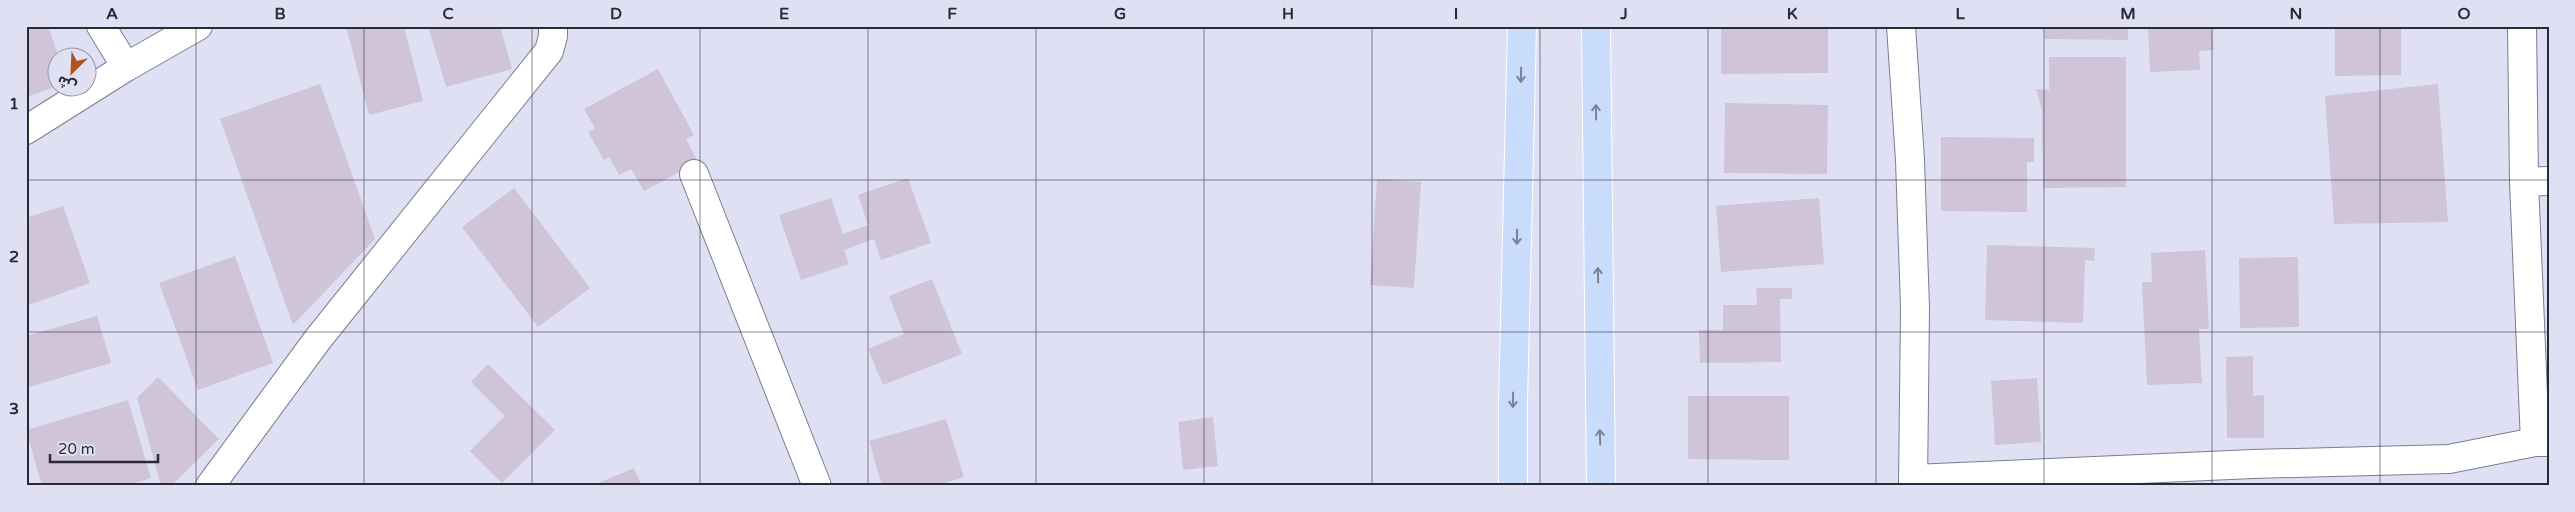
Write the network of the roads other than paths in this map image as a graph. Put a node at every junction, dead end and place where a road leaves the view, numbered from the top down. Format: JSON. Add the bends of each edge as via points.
{"nodes":[{"id":1,"x":101,"y":26,"type":"edge"},
{"id":2,"x":198,"y":26,"type":"edge"},
{"id":3,"x":553,"y":26,"type":"edge"},
{"id":4,"x":1522,"y":26,"type":"edge"},
{"id":5,"x":1596,"y":26,"type":"edge"},
{"id":6,"x":1901,"y":26,"type":"edge"},
{"id":7,"x":2522,"y":26,"type":"edge"},
{"id":8,"x":126,"y":67,"type":"junction"},
{"id":9,"x":26,"y":130,"type":"edge"},
{"id":10,"x":694,"y":174,"type":"dead end"},
{"id":11,"x":2536,"y":182,"type":"edge"},
{"id":12,"x":2542,"y":442,"type":"edge"},
{"id":13,"x":1913,"y":482,"type":"edge"},
{"id":14,"x":210,"y":486,"type":"edge"},
{"id":15,"x":816,"y":486,"type":"edge"},
{"id":16,"x":1513,"y":486,"type":"edge"},
{"id":17,"x":1601,"y":486,"type":"edge"}],
"edges":[{"from":1,"to":8,"type":"street"},
{"from":2,"to":8,"type":"street"},
{"from":3,"to":14,"type":"street","via":[[549,51],[318,339]]},
{"from":4,"to":16,"type":"main road","one_way":true,"via":[[1512,403]]},
{"from":17,"to":5,"type":"main road","one_way":true},
{"from":6,"to":13,"type":"street","via":[[1915,308]]},
{"from":7,"to":11,"type":"street"},
{"from":8,"to":9,"type":"street"},
{"from":10,"to":15,"type":"street"},
{"from":11,"to":12,"type":"street"},
{"from":12,"to":13,"type":"street","via":[[2449,459],[2253,464]]}]}
